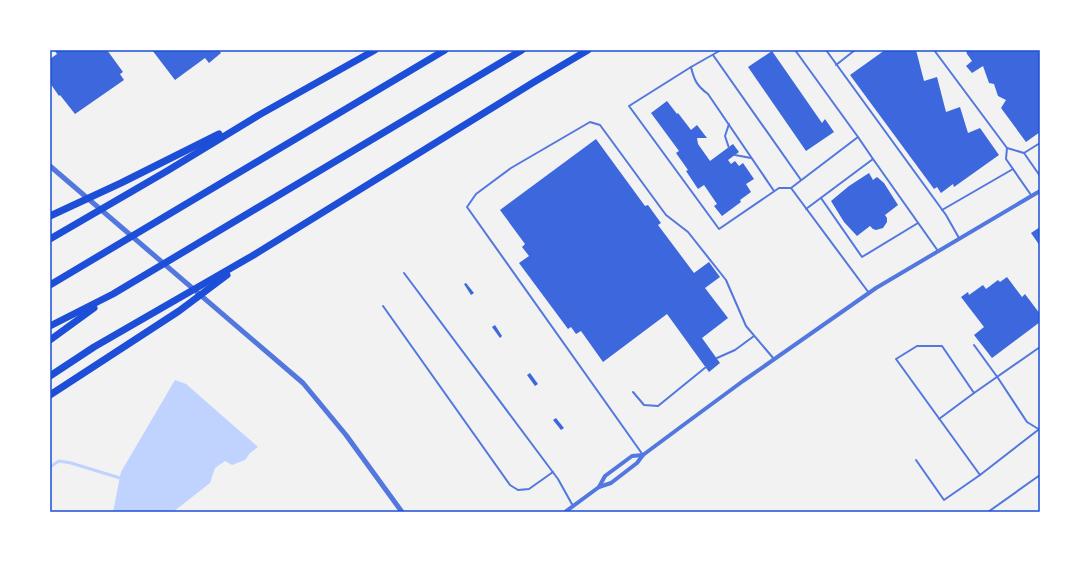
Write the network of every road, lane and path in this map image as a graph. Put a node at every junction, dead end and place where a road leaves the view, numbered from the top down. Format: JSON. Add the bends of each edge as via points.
{"nodes":[{"id":1,"x":375,"y":50,"type":"edge"},
{"id":2,"x":445,"y":50,"type":"edge"},
{"id":3,"x":522,"y":50,"type":"edge"},
{"id":4,"x":588,"y":50,"type":"edge"},
{"id":5,"x":721,"y":50,"type":"edge"},
{"id":6,"x":795,"y":50,"type":"edge"},
{"id":7,"x":826,"y":50,"type":"edge"},
{"id":8,"x":855,"y":50,"type":"edge"},
{"id":9,"x":934,"y":50,"type":"edge"},
{"id":10,"x":713,"y":55,"type":"junction"},
{"id":11,"x":836,"y":65,"type":"junction"},
{"id":12,"x":691,"y":67,"type":"junction"},
{"id":13,"x":259,"y":115,"type":"junction"},
{"id":14,"x":729,"y":124,"type":"junction"},
{"id":15,"x":858,"y":137,"type":"junction"},
{"id":16,"x":1040,"y":143,"type":"edge"},
{"id":17,"x":728,"y":148,"type":"dead end"},
{"id":18,"x":1007,"y":148,"type":"junction"},
{"id":19,"x":1024,"y":153,"type":"junction"},
{"id":20,"x":735,"y":155,"type":"dead end"},
{"id":21,"x":752,"y":158,"type":"junction"},
{"id":22,"x":873,"y":159,"type":"junction"},
{"id":23,"x":50,"y":166,"type":"edge"},
{"id":24,"x":1013,"y":169,"type":"junction"},
{"id":25,"x":1040,"y":176,"type":"edge"},
{"id":26,"x":801,"y":180,"type":"junction"},
{"id":27,"x":791,"y":188,"type":"junction"},
{"id":28,"x":774,"y":191,"type":"junction"},
{"id":29,"x":1040,"y":191,"type":"edge"},
{"id":30,"x":1032,"y":196,"type":"junction"},
{"id":31,"x":821,"y":198,"type":"junction"},
{"id":32,"x":806,"y":209,"type":"junction"},
{"id":33,"x":942,"y":210,"type":"junction"},
{"id":34,"x":50,"y":216,"type":"edge"},
{"id":35,"x":918,"y":223,"type":"junction"},
{"id":36,"x":960,"y":238,"type":"junction"},
{"id":37,"x":50,"y":240,"type":"edge"},
{"id":38,"x":938,"y":251,"type":"junction"},
{"id":39,"x":252,"y":256,"type":"junction"},
{"id":40,"x":404,"y":273,"type":"dead end"},
{"id":41,"x":50,"y":285,"type":"edge"},
{"id":42,"x":869,"y":293,"type":"junction"},
{"id":43,"x":113,"y":294,"type":"junction"},
{"id":44,"x":383,"y":306,"type":"dead end"},
{"id":45,"x":50,"y":326,"type":"edge"},
{"id":46,"x":754,"y":336,"type":"junction"},
{"id":47,"x":50,"y":340,"type":"edge"},
{"id":48,"x":974,"y":345,"type":"dead end"},
{"id":49,"x":1040,"y":347,"type":"edge"},
{"id":50,"x":717,"y":358,"type":"dead end"},
{"id":51,"x":774,"y":360,"type":"junction"},
{"id":52,"x":706,"y":367,"type":"dead end"},
{"id":53,"x":50,"y":376,"type":"edge"},
{"id":54,"x":998,"y":378,"type":"junction"},
{"id":55,"x":633,"y":392,"type":"dead end"},
{"id":56,"x":974,"y":393,"type":"junction"},
{"id":57,"x":50,"y":395,"type":"edge"},
{"id":58,"x":939,"y":419,"type":"junction"},
{"id":59,"x":1039,"y":430,"type":"edge"},
{"id":60,"x":643,"y":455,"type":"junction"},
{"id":61,"x":916,"y":460,"type":"dead end"},
{"id":62,"x":553,"y":472,"type":"junction"},
{"id":63,"x":980,"y":475,"type":"junction"},
{"id":64,"x":1040,"y":475,"type":"edge"},
{"id":65,"x":599,"y":487,"type":"junction"},
{"id":66,"x":573,"y":506,"type":"junction"},
{"id":67,"x":402,"y":512,"type":"edge"},
{"id":68,"x":564,"y":512,"type":"edge"},
{"id":69,"x":988,"y":512,"type":"edge"}],
"edges":[{"from":1,"to":13,"type":"highway"},
{"from":2,"to":41,"type":"highway"},
{"from":3,"to":43,"type":"highway"},
{"from":4,"to":39,"type":"highway"},
{"from":5,"to":10,"type":"lane"},
{"from":6,"to":15,"type":"lane"},
{"from":7,"to":11,"type":"lane"},
{"from":8,"to":11,"type":"lane"},
{"from":9,"to":18,"type":"lane"},
{"from":10,"to":12,"type":"lane"},
{"from":10,"to":26,"type":"lane"},
{"from":11,"to":33,"type":"lane"},
{"from":12,"to":14,"type":"lane","via":[[693,78]]},
{"from":12,"to":28,"type":"lane","via":[[629,106],[719,229]]},
{"from":13,"to":34,"type":"highway"},
{"from":13,"to":37,"type":"highway"},
{"from":14,"to":17,"type":"lane","via":[[724,136]]},
{"from":14,"to":21,"type":"lane"},
{"from":15,"to":22,"type":"lane"},
{"from":15,"to":26,"type":"lane"},
{"from":16,"to":19,"type":"lane"},
{"from":18,"to":19,"type":"lane"},
{"from":18,"to":24,"type":"lane","via":[[1006,159]]},
{"from":19,"to":25,"type":"lane"},
{"from":20,"to":21,"type":"lane"},
{"from":21,"to":28,"type":"lane"},
{"from":22,"to":31,"type":"lane"},
{"from":22,"to":35,"type":"lane"},
{"from":23,"to":67,"type":"street","via":[[303,383],[346,435]]},
{"from":24,"to":30,"type":"lane"},
{"from":24,"to":33,"type":"lane"},
{"from":26,"to":27,"type":"lane"},
{"from":27,"to":28,"type":"lane","via":[[779,188]]},
{"from":27,"to":32,"type":"lane"},
{"from":29,"to":30,"type":"street"},
{"from":30,"to":36,"type":"street"},
{"from":31,"to":32,"type":"lane"},
{"from":31,"to":35,"type":"lane","via":[[862,256]]},
{"from":32,"to":42,"type":"lane"},
{"from":33,"to":36,"type":"lane"},
{"from":35,"to":38,"type":"lane"},
{"from":36,"to":38,"type":"street"},
{"from":38,"to":42,"type":"street"},
{"from":39,"to":53,"type":"highway","via":[[94,347]]},
{"from":39,"to":57,"type":"highway","via":[[179,311]]},
{"from":40,"to":62,"type":"lane"},
{"from":42,"to":51,"type":"street"},
{"from":43,"to":45,"type":"highway"},
{"from":43,"to":47,"type":"highway"},
{"from":44,"to":62,"type":"lane","via":[[510,485],[518,490],[529,489]]},
{"from":46,"to":50,"type":"lane","via":[[735,350]]},
{"from":46,"to":51,"type":"lane"},
{"from":46,"to":60,"type":"lane","via":[[746,326],[726,280],[688,232],[666,215],[600,125],[590,122],[510,168],[476,194],[467,208]]},
{"from":48,"to":54,"type":"lane"},
{"from":49,"to":54,"type":"lane"},
{"from":51,"to":60,"type":"street"},
{"from":52,"to":55,"type":"lane","via":[[658,406],[644,405]]},
{"from":54,"to":56,"type":"lane"},
{"from":54,"to":59,"type":"lane","via":[[1027,422]]},
{"from":56,"to":58,"type":"lane"},
{"from":56,"to":58,"type":"lane","via":[[942,346],[917,346],[896,359]]},
{"from":58,"to":63,"type":"lane"},
{"from":59,"to":63,"type":"lane"},
{"from":60,"to":65,"type":"street","via":[[637,463],[611,483]]},
{"from":60,"to":65,"type":"street","via":[[632,456],[605,476]]},
{"from":61,"to":63,"type":"lane","via":[[944,500]]},
{"from":62,"to":66,"type":"lane"},
{"from":64,"to":69,"type":"lane"},
{"from":65,"to":66,"type":"street"},
{"from":66,"to":68,"type":"street"}]}
